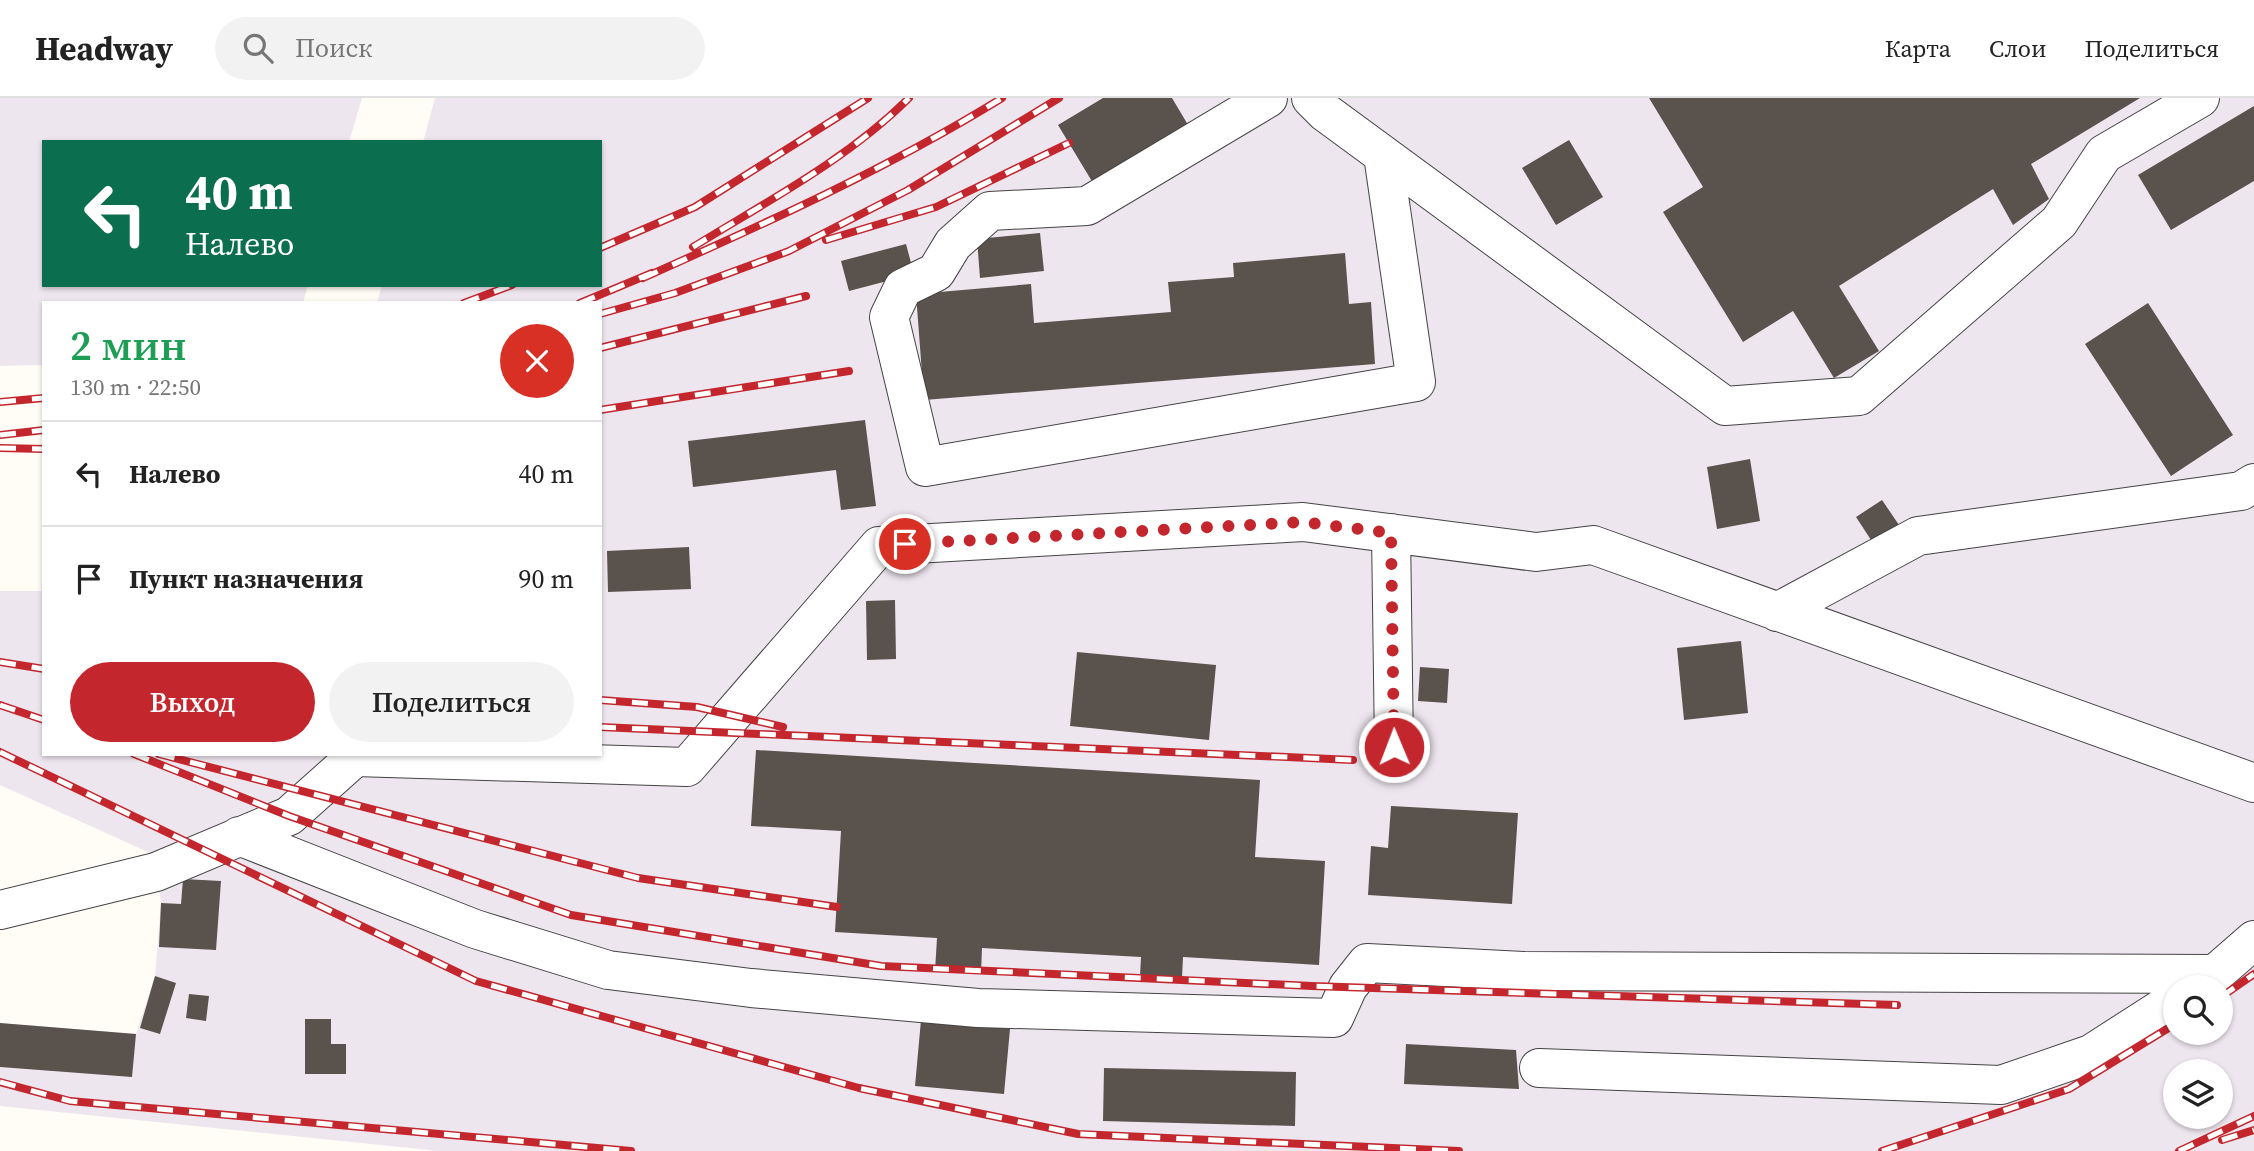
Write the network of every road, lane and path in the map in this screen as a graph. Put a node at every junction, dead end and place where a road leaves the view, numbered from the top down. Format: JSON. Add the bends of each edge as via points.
{"nodes":[{"id":1,"x":1268,"y":98,"type":"edge"},
{"id":2,"x":1311,"y":98,"type":"edge"},
{"id":3,"x":2200,"y":98,"type":"edge"},
{"id":4,"x":1383,"y":155,"type":"junction"},
{"id":5,"x":2254,"y":483,"type":"edge"},
{"id":6,"x":1391,"y":533,"type":"junction"},
{"id":7,"x":1777,"y":612,"type":"junction"},
{"id":8,"x":1394,"y":747,"type":"dead end"},
{"id":9,"x":2254,"y":783,"type":"edge"},
{"id":10,"x":239,"y":836,"type":"junction"},
{"id":11,"x":0,"y":910,"type":"edge"},
{"id":12,"x":2254,"y":940,"type":"edge"},
{"id":13,"x":2212,"y":975,"type":"edge"},
{"id":14,"x":2163,"y":980,"type":"edge"},
{"id":15,"x":2163,"y":1008,"type":"edge"},
{"id":16,"x":1539,"y":1068,"type":"dead end"}],
"edges":[{"from":1,"to":4,"type":"lane","via":[[1087,206],[990,211],[953,244],[936,272],[903,288],[889,317],[925,467],[1416,382]]},
{"from":2,"to":4,"type":"lane"},
{"from":3,"to":4,"type":"lane","via":[[2104,154],[2059,222],[1859,396],[1725,406]]},
{"from":5,"to":7,"type":"lane","via":[[2241,491],[1918,536]]},
{"from":6,"to":7,"type":"lane","via":[[1536,552],[1593,545]]},
{"from":6,"to":8,"type":"lane"},
{"from":6,"to":10,"type":"lane","via":[[1303,522],[878,546],[687,767],[355,757],[289,816]]},
{"from":7,"to":9,"type":"lane"},
{"from":10,"to":11,"type":"lane","via":[[156,872]]},
{"from":10,"to":14,"type":"lane","via":[[475,929],[608,970],[978,1008],[1334,1018],[1348,987],[1367,963],[1523,971]]},
{"from":12,"to":13,"type":"lane"},
{"from":15,"to":16,"type":"lane","via":[[2091,1054],[2001,1085]]}]}
